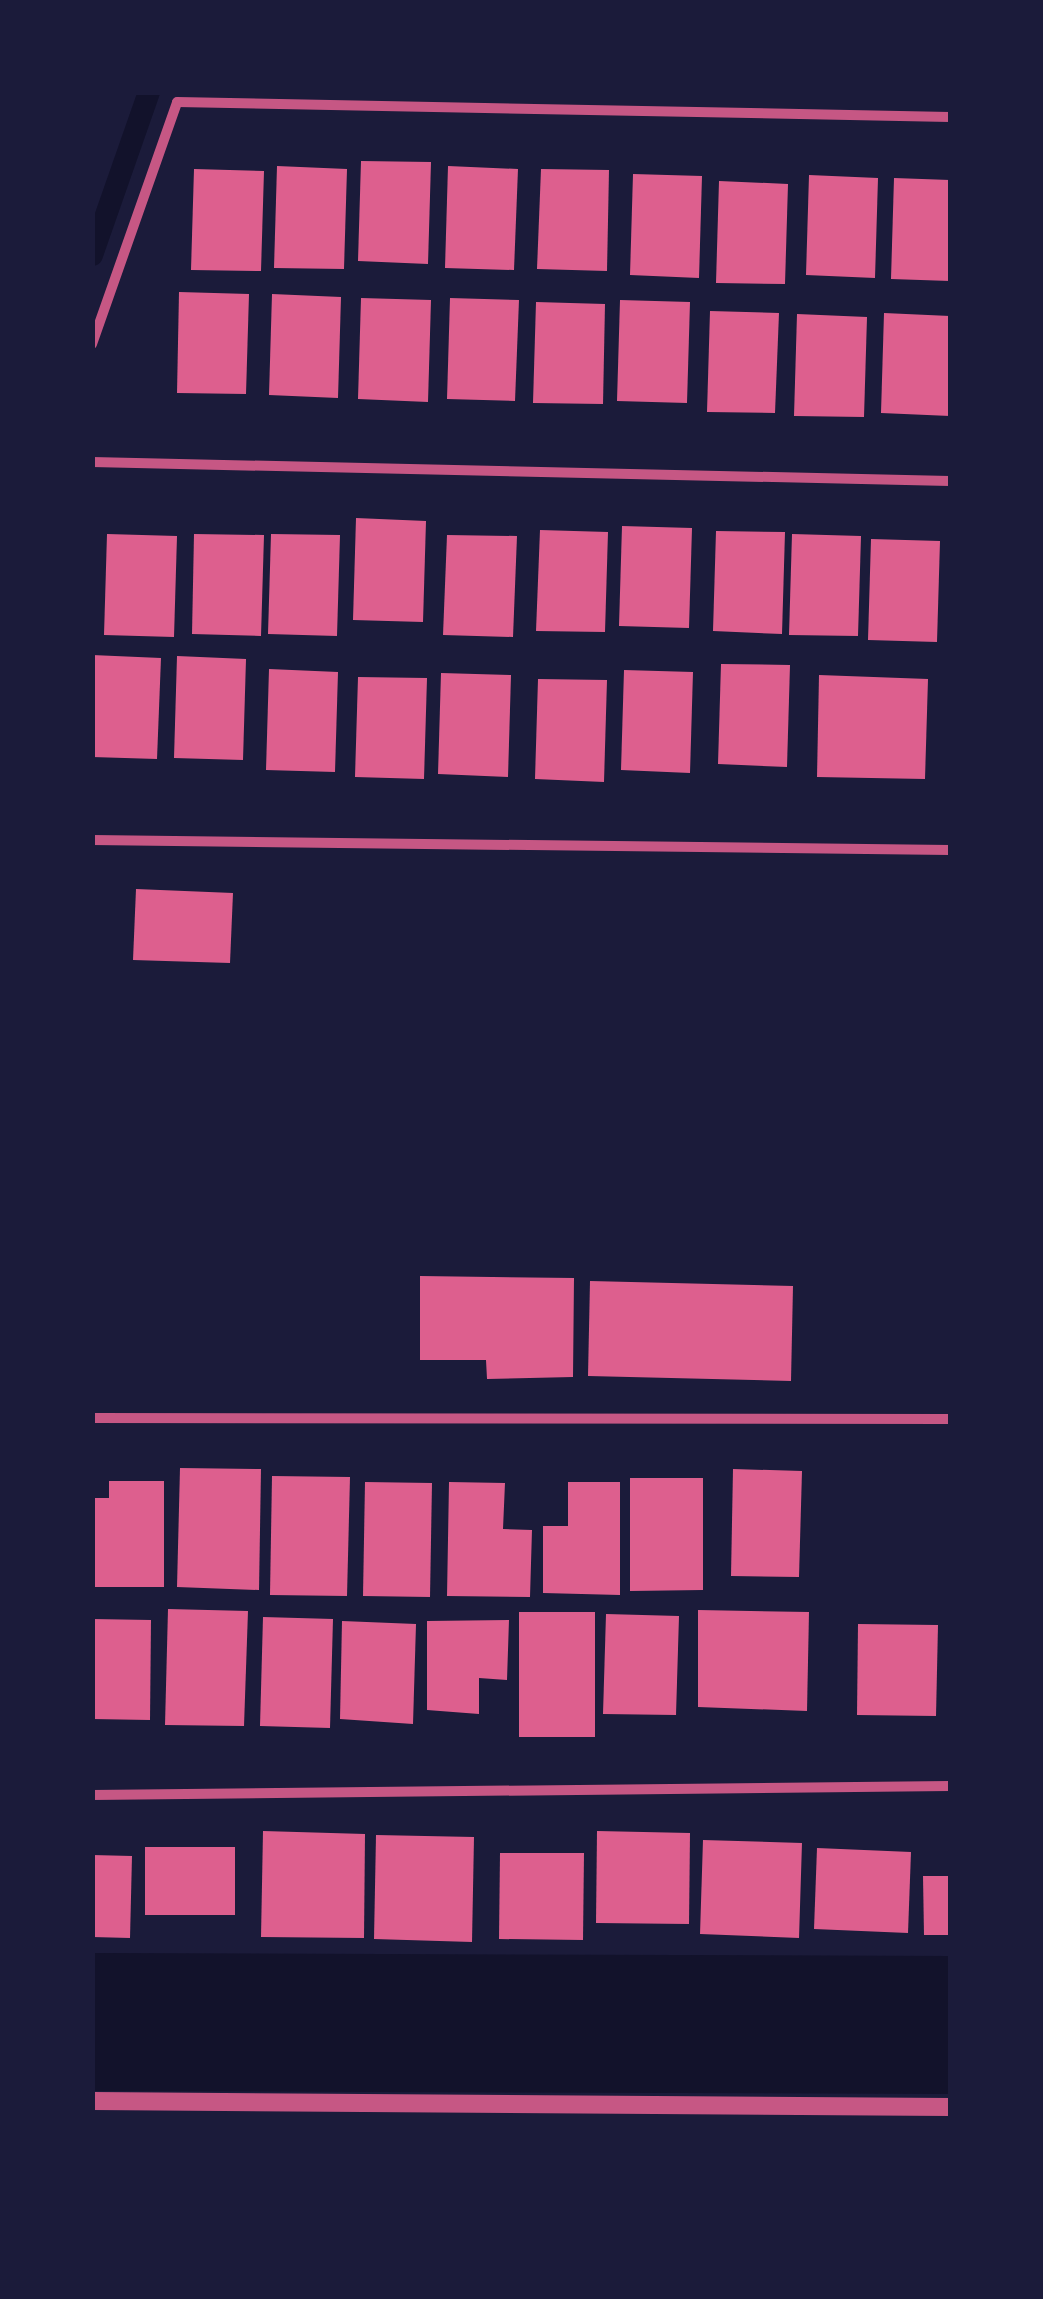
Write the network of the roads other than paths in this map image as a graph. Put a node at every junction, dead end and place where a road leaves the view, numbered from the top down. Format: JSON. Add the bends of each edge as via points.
{"nodes":[{"id":1,"x":950,"y":117,"type":"edge"},
{"id":2,"x":92,"y":344,"type":"edge"},
{"id":3,"x":92,"y":462,"type":"edge"},
{"id":4,"x":950,"y":480,"type":"edge"},
{"id":5,"x":92,"y":840,"type":"edge"},
{"id":6,"x":950,"y":850,"type":"edge"},
{"id":7,"x":92,"y":1418,"type":"edge"},
{"id":8,"x":950,"y":1418,"type":"edge"},
{"id":9,"x":950,"y":1786,"type":"edge"},
{"id":10,"x":92,"y":1795,"type":"edge"},
{"id":11,"x":92,"y":2101,"type":"edge"},
{"id":12,"x":950,"y":2107,"type":"edge"}],
"edges":[{"from":1,"to":2,"type":"street","via":[[177,102]]},
{"from":3,"to":4,"type":"street"},
{"from":5,"to":6,"type":"street"},
{"from":7,"to":8,"type":"street"},
{"from":9,"to":10,"type":"street"},
{"from":11,"to":12,"type":"street"}]}
